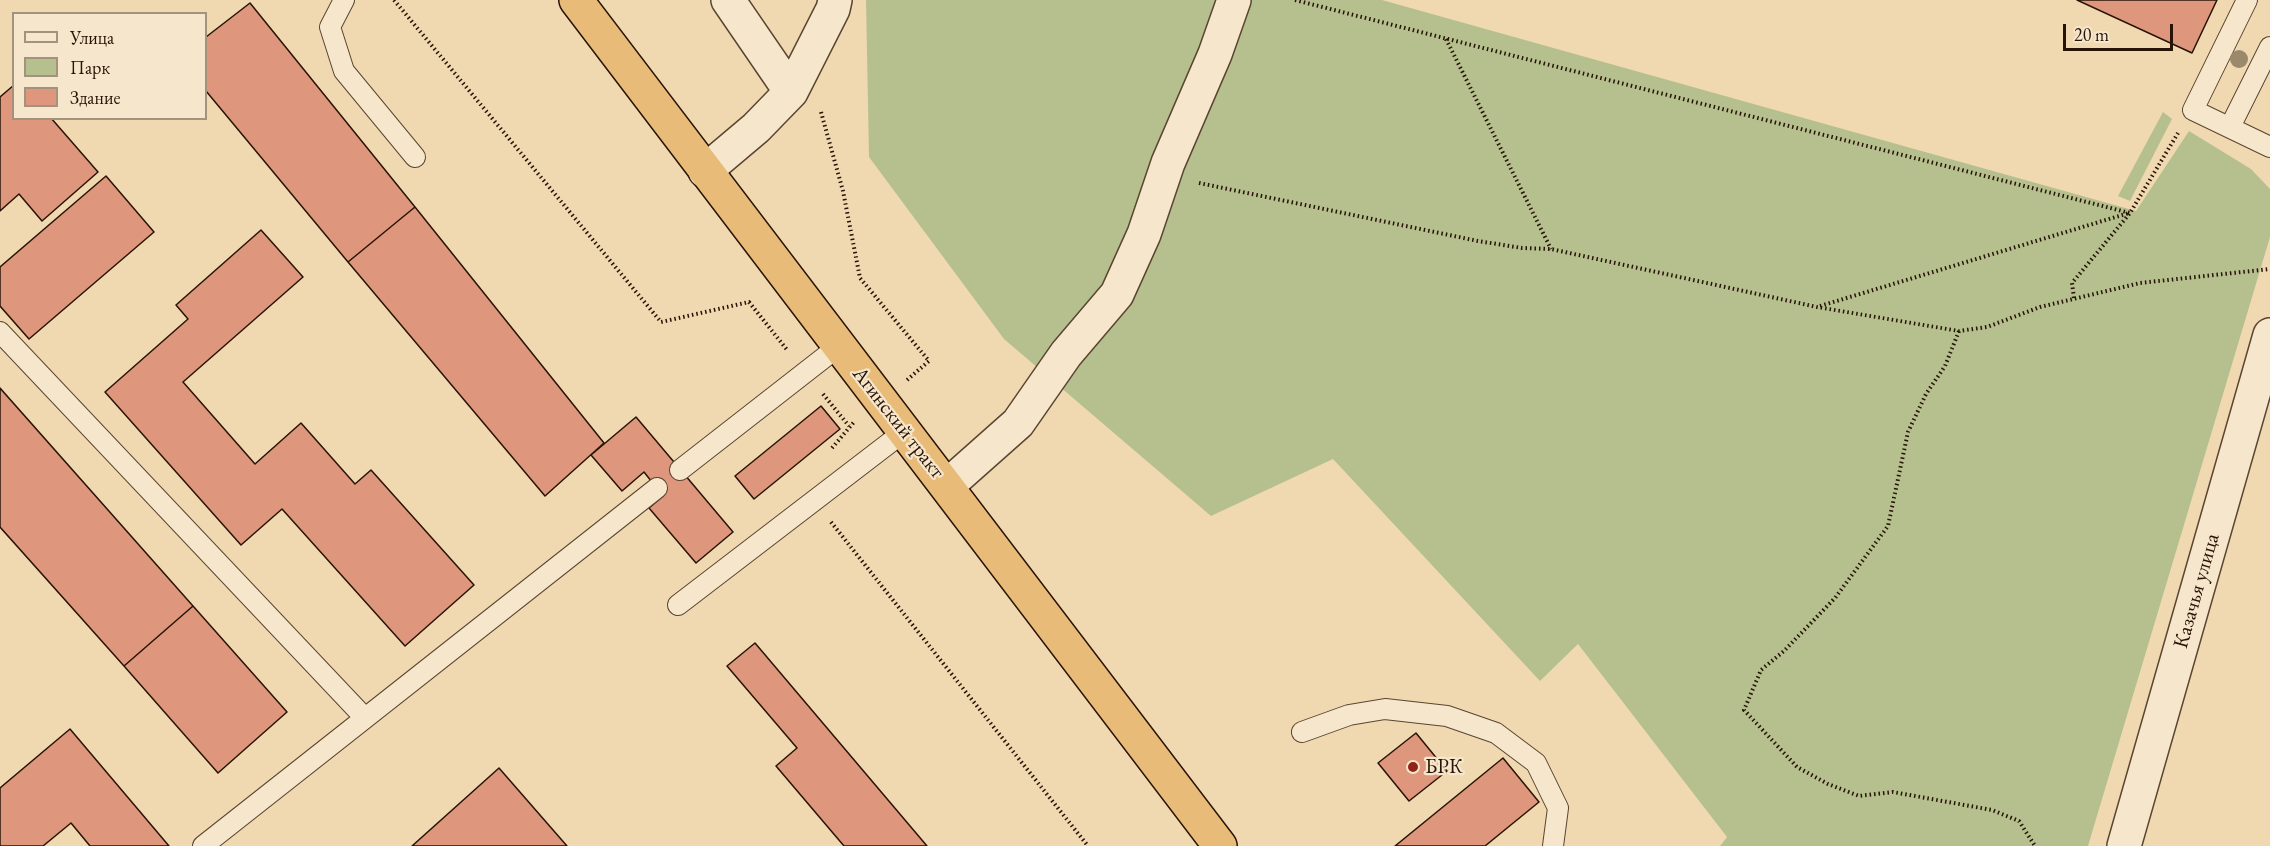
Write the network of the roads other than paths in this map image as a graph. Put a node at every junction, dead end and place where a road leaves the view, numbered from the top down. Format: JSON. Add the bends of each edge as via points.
{"nodes":[{"id":1,"x":344,"y":0,"type":"edge"},
{"id":2,"x":576,"y":0,"type":"edge"},
{"id":3,"x":728,"y":0,"type":"edge"},
{"id":4,"x":835,"y":0,"type":"edge"},
{"id":5,"x":1234,"y":0,"type":"edge"},
{"id":6,"x":2247,"y":0,"type":"edge"},
{"id":7,"x":2270,"y":46,"type":"edge"},
{"id":8,"x":791,"y":92,"type":"junction"},
{"id":9,"x":2230,"y":127,"type":"junction"},
{"id":10,"x":2270,"y":147,"type":"edge"},
{"id":11,"x":415,"y":157,"type":"dead end"},
{"id":12,"x":705,"y":171,"type":"junction"},
{"id":13,"x":0,"y":332,"type":"edge"},
{"id":14,"x":2270,"y":335,"type":"edge"},
{"id":15,"x":839,"y":346,"type":"junction"},
{"id":16,"x":905,"y":431,"type":"junction"},
{"id":17,"x":680,"y":470,"type":"dead end"},
{"id":18,"x":947,"y":486,"type":"junction"},
{"id":19,"x":657,"y":488,"type":"dead end"},
{"id":20,"x":678,"y":605,"type":"dead end"},
{"id":21,"x":365,"y":718,"type":"junction"},
{"id":22,"x":1302,"y":732,"type":"dead end"},
{"id":23,"x":203,"y":846,"type":"edge"},
{"id":24,"x":1220,"y":846,"type":"edge"},
{"id":25,"x":1552,"y":846,"type":"edge"},
{"id":26,"x":2124,"y":846,"type":"edge"}],
"edges":[{"from":1,"to":11,"type":"lane","via":[[330,27],[344,71]]},
{"from":2,"to":12,"type":"highway","name":"Агинский тракт"},
{"from":3,"to":8,"type":"street"},
{"from":4,"to":8,"type":"street"},
{"from":5,"to":18,"type":"street","via":[[1117,294],[1066,354],[1018,423]]},
{"from":6,"to":9,"type":"lane","via":[[2193,110]]},
{"from":7,"to":9,"type":"lane"},
{"from":8,"to":12,"type":"street"},
{"from":9,"to":10,"type":"lane"},
{"from":12,"to":15,"type":"highway","name":"Агинский тракт"},
{"from":13,"to":21,"type":"lane"},
{"from":14,"to":26,"type":"street","name":"Казачья улица"},
{"from":15,"to":16,"type":"highway","name":"Агинский тракт"},
{"from":15,"to":17,"type":"lane"},
{"from":16,"to":18,"type":"highway","name":"Агинский тракт"},
{"from":16,"to":20,"type":"lane"},
{"from":18,"to":24,"type":"highway","name":"Агинский тракт"},
{"from":19,"to":21,"type":"lane"},
{"from":21,"to":23,"type":"lane"},
{"from":22,"to":25,"type":"lane","via":[[1385,709],[1447,716],[1496,733],[1536,763],[1558,808]]}]}
